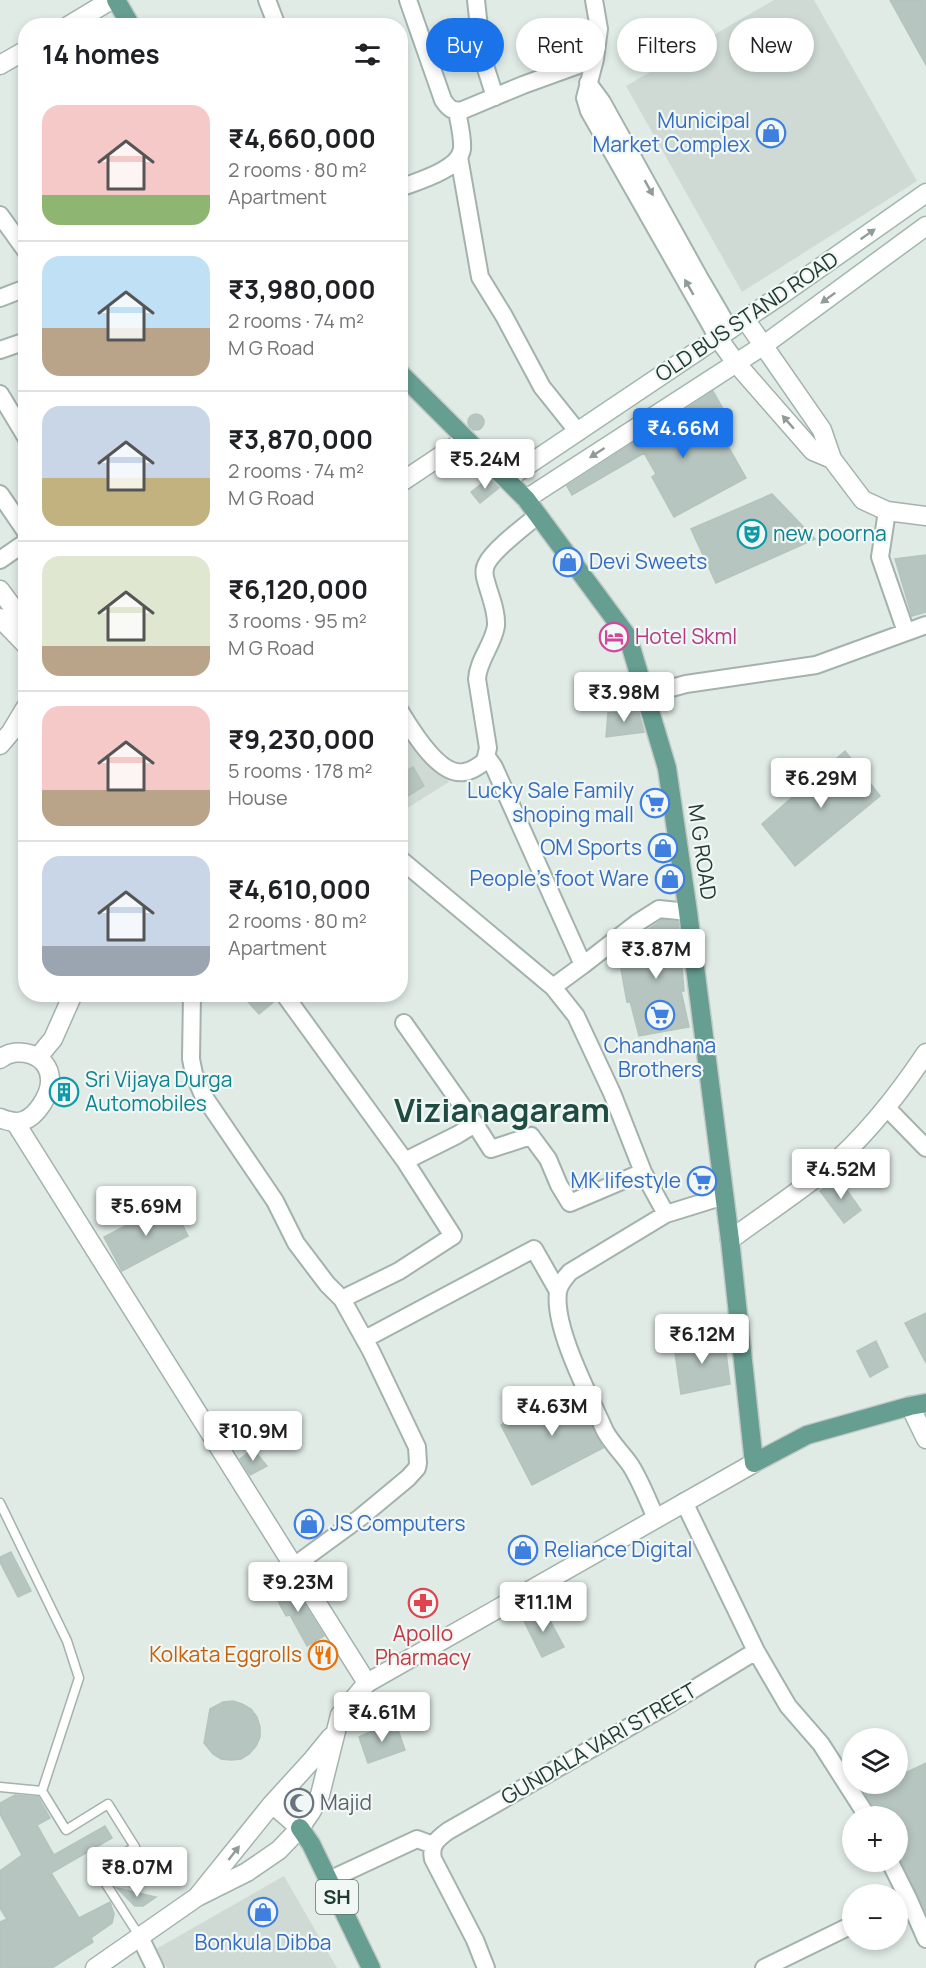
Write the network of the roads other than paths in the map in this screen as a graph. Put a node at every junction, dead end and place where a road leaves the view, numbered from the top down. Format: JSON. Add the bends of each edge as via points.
{"nodes":[{"id":1,"x":111,"y":0,"type":"edge"},
{"id":2,"x":116,"y":0,"type":"edge"},
{"id":3,"x":267,"y":0,"type":"edge"},
{"id":4,"x":408,"y":0,"type":"edge"},
{"id":5,"x":476,"y":0,"type":"edge"},
{"id":6,"x":594,"y":0,"type":"edge"},
{"id":7,"x":81,"y":18,"type":"edge"},
{"id":8,"x":126,"y":18,"type":"edge"},
{"id":9,"x":275,"y":18,"type":"edge"},
{"id":10,"x":597,"y":18,"type":"edge"},
{"id":11,"x":18,"y":55,"type":"edge"},
{"id":12,"x":0,"y":65,"type":"edge"},
{"id":13,"x":561,"y":72,"type":"edge"},
{"id":14,"x":591,"y":72,"type":"edge"},
{"id":15,"x":495,"y":97,"type":"junction"},
{"id":16,"x":457,"y":111,"type":"junction"},
{"id":17,"x":459,"y":157,"type":"junction"},
{"id":18,"x":408,"y":185,"type":"edge"},
{"id":19,"x":926,"y":193,"type":"edge"},
{"id":20,"x":0,"y":215,"type":"edge"},
{"id":21,"x":926,"y":226,"type":"edge"},
{"id":22,"x":18,"y":240,"type":"edge"},
{"id":23,"x":18,"y":291,"type":"edge"},
{"id":24,"x":0,"y":298,"type":"edge"},
{"id":25,"x":731,"y":329,"type":"junction"},
{"id":26,"x":18,"y":344,"type":"edge"},
{"id":27,"x":764,"y":345,"type":"junction"},
{"id":28,"x":0,"y":350,"type":"edge"},
{"id":29,"x":736,"y":363,"type":"junction"},
{"id":30,"x":408,"y":381,"type":"edge"},
{"id":31,"x":0,"y":394,"type":"edge"},
{"id":32,"x":18,"y":424,"type":"edge"},
{"id":33,"x":578,"y":432,"type":"junction"},
{"id":34,"x":466,"y":439,"type":"junction"},
{"id":35,"x":832,"y":459,"type":"junction"},
{"id":36,"x":408,"y":478,"type":"edge"},
{"id":37,"x":507,"y":479,"type":"junction"},
{"id":38,"x":0,"y":494,"type":"edge"},
{"id":39,"x":526,"y":499,"type":"junction"},
{"id":40,"x":887,"y":511,"type":"junction"},
{"id":41,"x":538,"y":515,"type":"junction"},
{"id":42,"x":926,"y":516,"type":"edge"},
{"id":43,"x":18,"y":520,"type":"edge"},
{"id":44,"x":18,"y":548,"type":"edge"},
{"id":45,"x":0,"y":561,"type":"edge"},
{"id":46,"x":0,"y":590,"type":"edge"},
{"id":47,"x":18,"y":614,"type":"edge"},
{"id":48,"x":0,"y":618,"type":"edge"},
{"id":49,"x":926,"y":625,"type":"edge"},
{"id":50,"x":906,"y":632,"type":"junction"},
{"id":51,"x":18,"y":637,"type":"edge"},
{"id":52,"x":646,"y":695,"type":"junction"},
{"id":53,"x":18,"y":720,"type":"edge"},
{"id":54,"x":408,"y":723,"type":"edge"},
{"id":55,"x":18,"y":738,"type":"edge"},
{"id":56,"x":0,"y":745,"type":"edge"},
{"id":57,"x":0,"y":750,"type":"edge"},
{"id":58,"x":487,"y":757,"type":"junction"},
{"id":59,"x":408,"y":866,"type":"edge"},
{"id":60,"x":688,"y":912,"type":"junction"},
{"id":61,"x":583,"y":965,"type":"junction"},
{"id":62,"x":553,"y":987,"type":"junction"},
{"id":63,"x":69,"y":1002,"type":"edge"},
{"id":64,"x":197,"y":1002,"type":"edge"},
{"id":65,"x":290,"y":1002,"type":"edge"},
{"id":66,"x":404,"y":1023,"type":"dead end"},
{"id":67,"x":926,"y":1053,"type":"edge"},
{"id":68,"x":38,"y":1057,"type":"junction"},
{"id":69,"x":0,"y":1059,"type":"edge"},
{"id":70,"x":886,"y":1107,"type":"junction"},
{"id":71,"x":7,"y":1120,"type":"edge"},
{"id":72,"x":475,"y":1124,"type":"junction"},
{"id":73,"x":926,"y":1148,"type":"edge"},
{"id":74,"x":405,"y":1161,"type":"junction"},
{"id":75,"x":643,"y":1172,"type":"junction"},
{"id":76,"x":724,"y":1196,"type":"junction"},
{"id":77,"x":666,"y":1215,"type":"junction"},
{"id":78,"x":730,"y":1240,"type":"junction"},
{"id":79,"x":558,"y":1291,"type":"junction"},
{"id":80,"x":342,"y":1299,"type":"junction"},
{"id":81,"x":365,"y":1339,"type":"junction"},
{"id":82,"x":918,"y":1405,"type":"edge"},
{"id":83,"x":926,"y":1439,"type":"edge"},
{"id":84,"x":754,"y":1463,"type":"junction"},
{"id":85,"x":684,"y":1502,"type":"junction"},
{"id":86,"x":0,"y":1503,"type":"edge"},
{"id":87,"x":656,"y":1518,"type":"junction"},
{"id":88,"x":294,"y":1566,"type":"junction"},
{"id":89,"x":756,"y":1651,"type":"junction"},
{"id":90,"x":367,"y":1683,"type":"junction"},
{"id":91,"x":335,"y":1730,"type":"junction"},
{"id":92,"x":0,"y":1787,"type":"edge"},
{"id":93,"x":42,"y":1791,"type":"junction"},
{"id":94,"x":272,"y":1804,"type":"junction"},
{"id":95,"x":861,"y":1806,"type":"edge"},
{"id":96,"x":300,"y":1828,"type":"junction"},
{"id":97,"x":437,"y":1840,"type":"junction"},
{"id":98,"x":329,"y":1880,"type":"junction"},
{"id":99,"x":196,"y":1898,"type":"junction"},
{"id":100,"x":908,"y":1909,"type":"edge"},
{"id":101,"x":842,"y":1930,"type":"edge"},
{"id":102,"x":140,"y":1937,"type":"junction"},
{"id":103,"x":926,"y":1939,"type":"edge"},
{"id":104,"x":96,"y":1968,"type":"edge"},
{"id":105,"x":154,"y":1968,"type":"edge"},
{"id":106,"x":371,"y":1968,"type":"edge"},
{"id":107,"x":486,"y":1968,"type":"edge"},
{"id":108,"x":764,"y":1968,"type":"edge"}],
"edges":[{"from":1,"to":7,"type":"street"},
{"from":2,"to":8,"type":"main road"},
{"from":3,"to":9,"type":"street"},
{"from":4,"to":16,"type":"street","via":[[443,100]]},
{"from":5,"to":15,"type":"street","via":[[482,56]]},
{"from":6,"to":10,"type":"street"},
{"from":11,"to":12,"type":"street"},
{"from":13,"to":15,"type":"street"},
{"from":14,"to":25,"type":"street","via":[[585,98],[589,111]]},
{"from":15,"to":16,"type":"street"},
{"from":16,"to":17,"type":"street","via":[[462,146]]},
{"from":17,"to":18,"type":"street","via":[[449,167]]},
{"from":17,"to":33,"type":"street","via":[[480,277],[542,387]]},
{"from":25,"to":19,"type":"street","name":"OLD BUS STAND ROAD","one_way":true},
{"from":20,"to":22,"type":"street"},
{"from":21,"to":27,"type":"street","name":"OLD BUS STAND ROAD","one_way":true},
{"from":23,"to":24,"type":"street"},
{"from":25,"to":27,"type":"street"},
{"from":25,"to":29,"type":"street"},
{"from":25,"to":33,"type":"street","name":"OLD BUS STAND ROAD"},
{"from":26,"to":28,"type":"street"},
{"from":27,"to":29,"type":"street","name":"OLD BUS STAND ROAD"},
{"from":27,"to":35,"type":"street","via":[[822,430]]},
{"from":35,"to":29,"type":"street","one_way":true,"via":[[813,451]]},
{"from":29,"to":39,"type":"street","name":"OLD BUS STAND ROAD","one_way":true},
{"from":30,"to":34,"type":"main road","name":"M G ROAD"},
{"from":31,"to":32,"type":"street"},
{"from":33,"to":37,"type":"street","name":"OLD BUS STAND ROAD"},
{"from":34,"to":36,"type":"street"},
{"from":34,"to":37,"type":"main road","name":"M G ROAD"},
{"from":35,"to":40,"type":"street","via":[[863,500]]},
{"from":37,"to":39,"type":"main road","name":"M G ROAD"},
{"from":38,"to":43,"type":"street"},
{"from":39,"to":41,"type":"main road","name":"M G ROAD"},
{"from":40,"to":42,"type":"street"},
{"from":40,"to":50,"type":"street","via":[[880,557]]},
{"from":41,"to":52,"type":"main road","name":"M G ROAD","via":[[628,637]]},
{"from":41,"to":58,"type":"street","via":[[487,561],[485,568],[496,624],[477,670]]},
{"from":44,"to":45,"type":"street"},
{"from":46,"to":47,"type":"street"},
{"from":48,"to":51,"type":"street"},
{"from":49,"to":50,"type":"street"},
{"from":50,"to":52,"type":"street","via":[[816,665],[686,684]]},
{"from":52,"to":60,"type":"main road","name":"M G ROAD","via":[[667,768]]},
{"from":53,"to":56,"type":"street"},
{"from":54,"to":58,"type":"street","via":[[426,749],[452,771],[472,770]]},
{"from":55,"to":57,"type":"street"},
{"from":58,"to":61,"type":"street"},
{"from":59,"to":62,"type":"street"},
{"from":60,"to":61,"type":"street","via":[[659,909]]},
{"from":60,"to":76,"type":"main road","name":"M G ROAD"},
{"from":61,"to":62,"type":"street"},
{"from":62,"to":75,"type":"street","via":[[576,1016]]},
{"from":63,"to":68,"type":"street","via":[[53,1039]]},
{"from":64,"to":80,"type":"street","via":[[191,1059],[203,1095],[275,1201],[296,1244]]},
{"from":65,"to":74,"type":"street"},
{"from":66,"to":72,"type":"street"},
{"from":67,"to":70,"type":"street"},
{"from":68,"to":69,"type":"street","via":[[15,1052]]},
{"from":68,"to":71,"type":"street","via":[[50,1079],[47,1092],[35,1113],[24,1121]]},
{"from":70,"to":73,"type":"street"},
{"from":70,"to":78,"type":"street","via":[[827,1168]]},
{"from":71,"to":88,"type":"street"},
{"from":72,"to":74,"type":"street"},
{"from":72,"to":75,"type":"street","via":[[491,1149],[531,1136],[548,1159],[570,1203]]},
{"from":74,"to":80,"type":"street","via":[[453,1236],[399,1271]]},
{"from":75,"to":77,"type":"street"},
{"from":76,"to":77,"type":"street"},
{"from":76,"to":78,"type":"main road","name":"M G ROAD"},
{"from":77,"to":79,"type":"street","via":[[570,1272]]},
{"from":78,"to":84,"type":"main road","name":"M G ROAD"},
{"from":79,"to":81,"type":"street","via":[[534,1249]]},
{"from":79,"to":87,"type":"street","via":[[564,1338],[605,1431],[636,1474]]},
{"from":80,"to":81,"type":"street"},
{"from":81,"to":88,"type":"street","via":[[417,1447],[418,1463],[400,1484]]},
{"from":82,"to":83,"type":"street"},
{"from":82,"to":84,"type":"main road","via":[[807,1435]]},
{"from":84,"to":85,"type":"street"},
{"from":85,"to":87,"type":"street"},
{"from":85,"to":89,"type":"street"},
{"from":86,"to":93,"type":"lane","via":[[67,1641],[79,1678]]},
{"from":87,"to":90,"type":"street"},
{"from":88,"to":90,"type":"street"},
{"from":89,"to":95,"type":"street","via":[[789,1706],[821,1744]]},
{"from":89,"to":97,"type":"street","name":"GUNDALA VARI STREET"},
{"from":90,"to":91,"type":"street","via":[[340,1715]]},
{"from":91,"to":94,"type":"street"},
{"from":91,"to":96,"type":"street","via":[[320,1795]]},
{"from":92,"to":93,"type":"lane"},
{"from":93,"to":102,"type":"lane","via":[[66,1830],[108,1804],[135,1847],[97,1870]]},
{"from":94,"to":96,"type":"street","number":"SH"},
{"from":99,"to":94,"type":"street","one_way":true},
{"from":96,"to":98,"type":"main road","number":"SH"},
{"from":96,"to":99,"type":"street","via":[[279,1850]]},
{"from":97,"to":98,"type":"street","via":[[417,1839]]},
{"from":97,"to":107,"type":"street","via":[[433,1859]]},
{"from":98,"to":106,"type":"main road","number":"SH"},
{"from":99,"to":102,"type":"street"},
{"from":100,"to":103,"type":"street"},
{"from":101,"to":108,"type":"street"},
{"from":102,"to":104,"type":"street"},
{"from":102,"to":105,"type":"street"}]}
